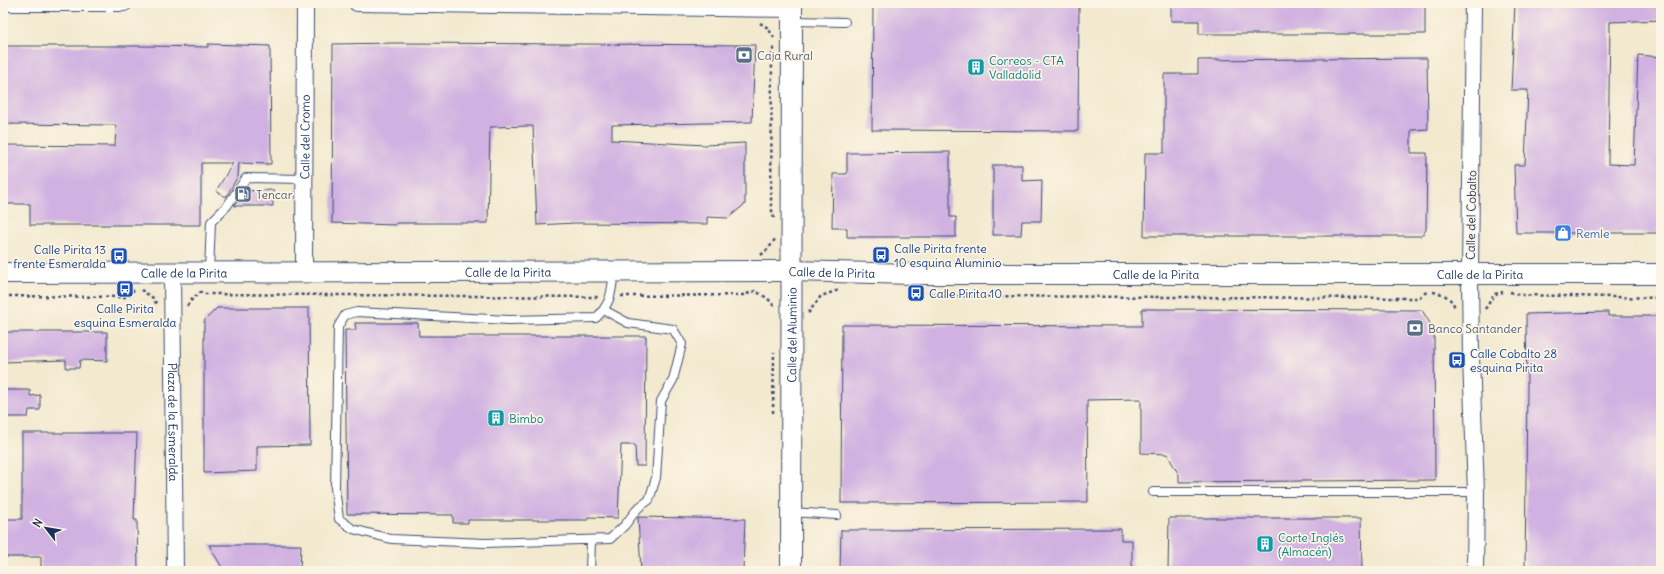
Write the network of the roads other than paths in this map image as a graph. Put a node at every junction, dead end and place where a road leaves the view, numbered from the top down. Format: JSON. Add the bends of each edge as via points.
{"nodes":[{"id":1,"x":124,"y":3,"type":"edge"},
{"id":2,"x":305,"y":3,"type":"edge"},
{"id":3,"x":357,"y":3,"type":"edge"},
{"id":4,"x":1473,"y":3,"type":"edge"},
{"id":5,"x":3,"y":4,"type":"edge"},
{"id":6,"x":792,"y":11,"type":"edge"},
{"id":7,"x":844,"y":22,"type":"dead end"},
{"id":8,"x":304,"y":179,"type":"junction"},
{"id":9,"x":614,"y":271,"type":"junction"},
{"id":10,"x":791,"y":271,"type":"junction"},
{"id":11,"x":209,"y":272,"type":"junction"},
{"id":12,"x":304,"y":272,"type":"junction"},
{"id":13,"x":3,"y":273,"type":"edge"},
{"id":14,"x":172,"y":273,"type":"junction"},
{"id":15,"x":1470,"y":274,"type":"junction"},
{"id":16,"x":1661,"y":274,"type":"edge"},
{"id":17,"x":604,"y":310,"type":"junction"},
{"id":18,"x":1153,"y":492,"type":"dead end"},
{"id":19,"x":1476,"y":492,"type":"junction"},
{"id":20,"x":791,"y":512,"type":"junction"},
{"id":21,"x":838,"y":515,"type":"dead end"},
{"id":22,"x":592,"y":540,"type":"junction"},
{"id":23,"x":175,"y":571,"type":"edge"},
{"id":24,"x":590,"y":571,"type":"edge"},
{"id":25,"x":791,"y":571,"type":"edge"},
{"id":26,"x":1475,"y":571,"type":"edge"}],
"edges":[{"from":1,"to":5,"type":"street"},
{"from":2,"to":8,"type":"street","name":"Calle del Cromo"},
{"from":3,"to":6,"type":"street"},
{"from":4,"to":15,"type":"street","name":"Calle del Cobalto"},
{"from":6,"to":7,"type":"lane"},
{"from":6,"to":10,"type":"street","name":"Calle del Aluminio"},
{"from":8,"to":11,"type":"lane","via":[[246,178],[227,206],[211,222]]},
{"from":8,"to":12,"type":"street","name":"Calle del Cromo"},
{"from":9,"to":10,"type":"street","name":"Calle de la Pirita"},
{"from":9,"to":12,"type":"street","name":"Calle de la Pirita"},
{"from":9,"to":17,"type":"lane","via":[[611,297]]},
{"from":10,"to":15,"type":"street","name":"Calle de la Pirita","via":[[915,274]]},
{"from":10,"to":20,"type":"street","name":"Calle del Aluminio"},
{"from":11,"to":12,"type":"street","name":"Calle de la Pirita"},
{"from":11,"to":14,"type":"street","name":"Calle de la Pirita"},
{"from":13,"to":14,"type":"street","name":"Calle de la Pirita"},
{"from":14,"to":23,"type":"street","name":"Plaza de la Esmeralda"},
{"from":15,"to":16,"type":"street","name":"Calle de la Pirita"},
{"from":15,"to":19,"type":"street","name":"Calle del Cobalto"},
{"from":17,"to":22,"type":"lane","via":[[628,323],[673,329],[682,344],[673,380],[661,401],[656,478],[650,500],[638,508],[610,539]]},
{"from":17,"to":22,"type":"lane","via":[[596,318],[509,320],[357,312],[345,315],[338,327],[335,488],[338,519],[353,529],[391,538],[484,543]]},
{"from":18,"to":19,"type":"lane"},
{"from":19,"to":26,"type":"street","name":"Calle del Cobalto"},
{"from":20,"to":21,"type":"lane"},
{"from":20,"to":25,"type":"street","name":"Calle del Aluminio"},
{"from":22,"to":24,"type":"lane"}]}
